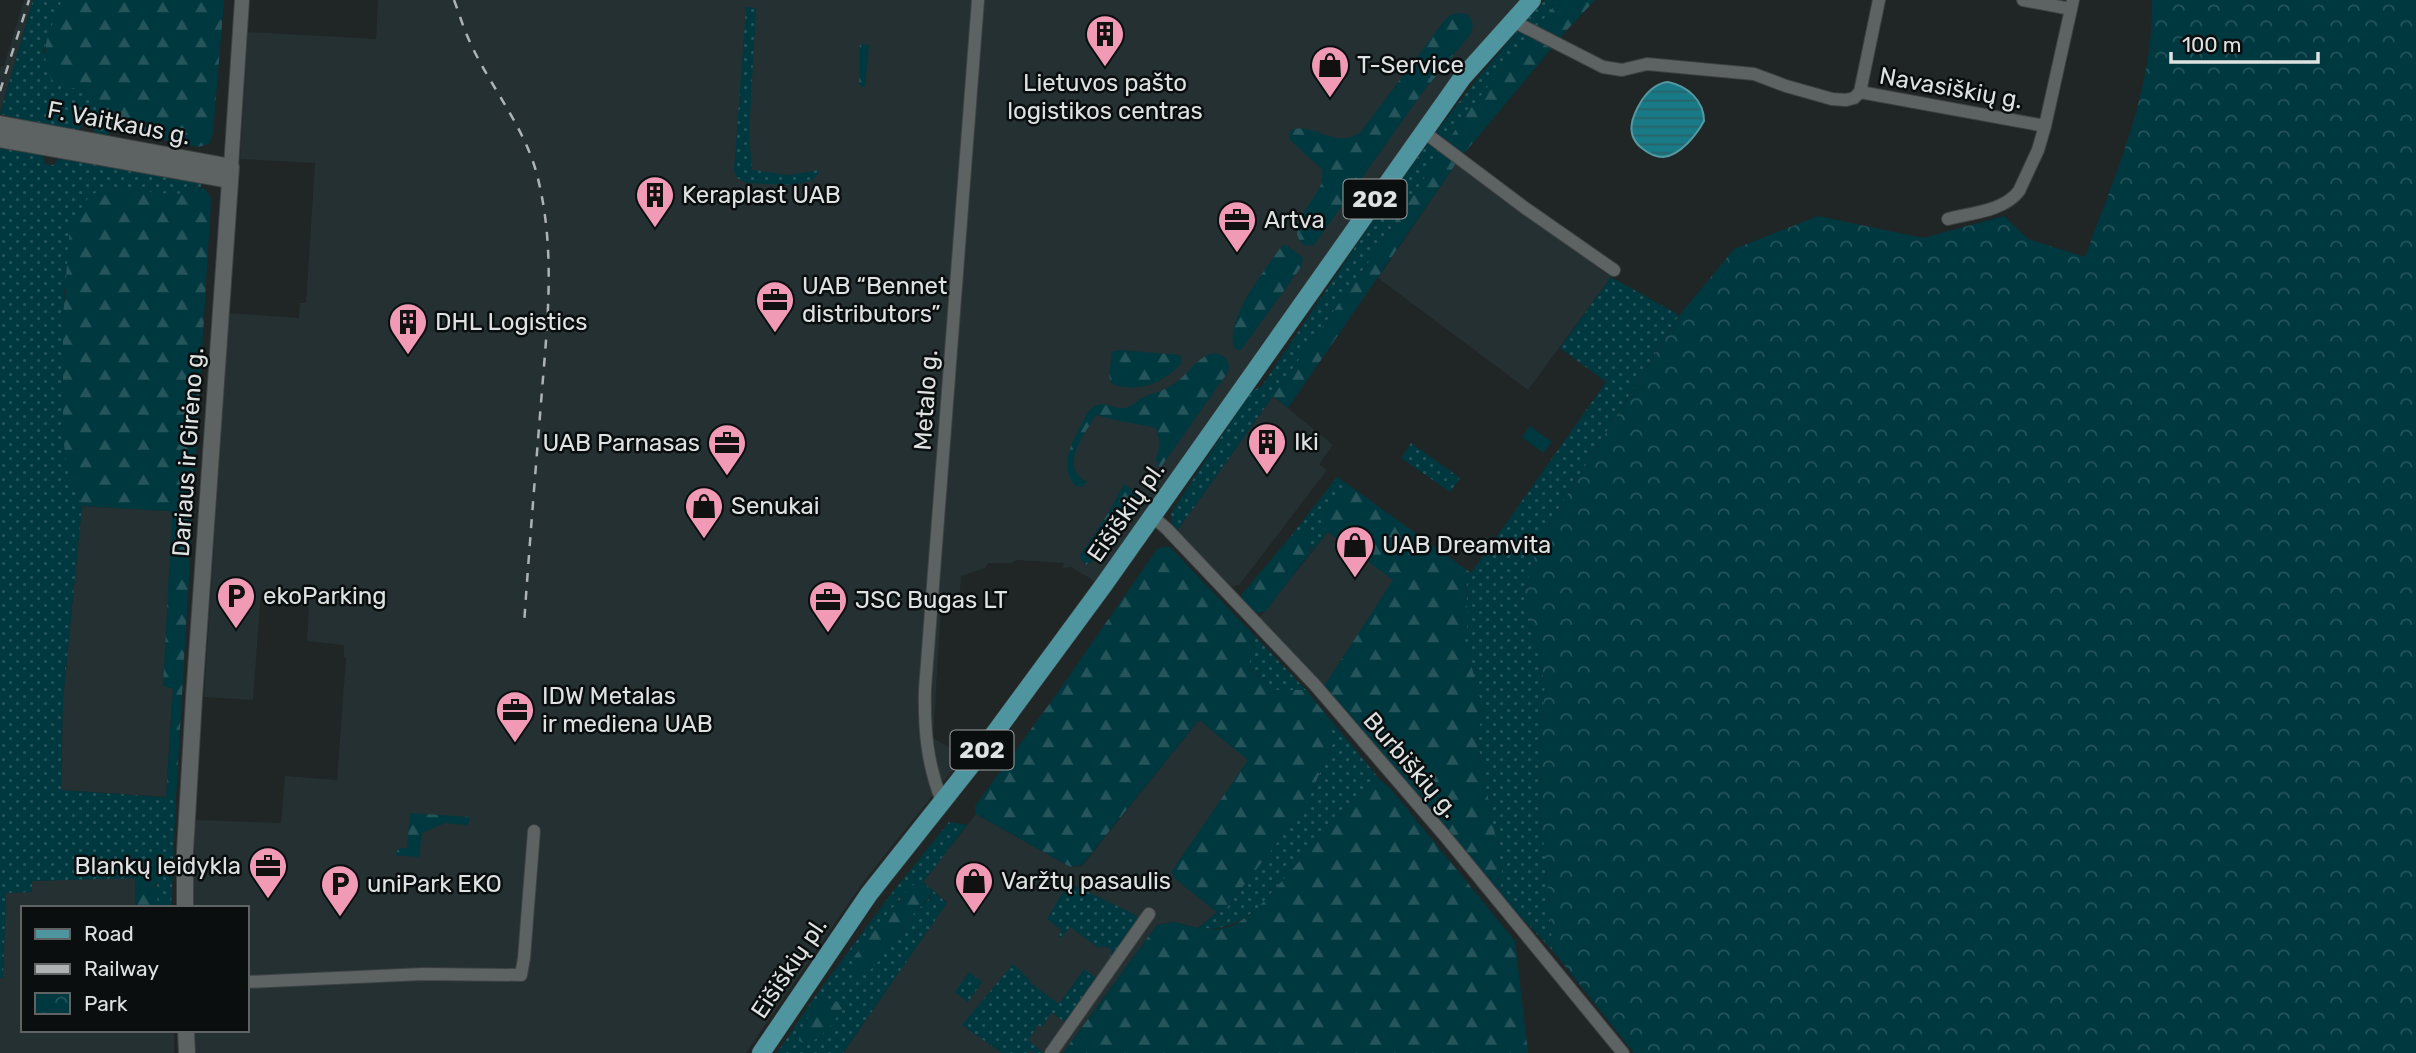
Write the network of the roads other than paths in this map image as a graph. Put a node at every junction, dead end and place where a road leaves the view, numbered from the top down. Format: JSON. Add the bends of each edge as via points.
{"nodes":[{"id":1,"x":242,"y":0,"type":"edge"},
{"id":2,"x":978,"y":0,"type":"edge"},
{"id":3,"x":1532,"y":0,"type":"edge"},
{"id":4,"x":1879,"y":0,"type":"edge"},
{"id":5,"x":2023,"y":0,"type":"edge"},
{"id":6,"x":2072,"y":5,"type":"edge"},
{"id":7,"x":1513,"y":21,"type":"junction"},
{"id":8,"x":1860,"y":92,"type":"junction"},
{"id":9,"x":0,"y":124,"type":"edge"},
{"id":10,"x":2045,"y":127,"type":"junction"},
{"id":11,"x":1424,"y":132,"type":"junction"},
{"id":12,"x":25,"y":136,"type":"junction"},
{"id":13,"x":0,"y":139,"type":"edge"},
{"id":14,"x":230,"y":173,"type":"junction"},
{"id":15,"x":1948,"y":219,"type":"dead end"},
{"id":16,"x":1614,"y":270,"type":"dead end"},
{"id":17,"x":1153,"y":517,"type":"junction"},
{"id":18,"x":942,"y":801,"type":"junction"},
{"id":19,"x":534,"y":831,"type":"dead end"},
{"id":20,"x":185,"y":906,"type":"edge"},
{"id":21,"x":1149,"y":914,"type":"dead end"},
{"id":22,"x":248,"y":982,"type":"edge"},
{"id":23,"x":186,"y":1032,"type":"edge"},
{"id":24,"x":187,"y":1053,"type":"edge"},
{"id":25,"x":761,"y":1053,"type":"edge"},
{"id":26,"x":1051,"y":1053,"type":"edge"},
{"id":27,"x":1623,"y":1053,"type":"edge"}],
"edges":[{"from":1,"to":14,"type":"street","name":"Dariaus ir Girėno g."},
{"from":2,"to":18,"type":"street","name":"Metalo g.","via":[[925,689],[925,739]]},
{"from":3,"to":7,"type":"main road","name":"Eišiškių pl.","number":"202"},
{"from":4,"to":8,"type":"street","name":"Navasiškių g."},
{"from":5,"to":6,"type":"street"},
{"from":6,"to":10,"type":"street"},
{"from":7,"to":8,"type":"street","via":[[1614,70],[1647,64],[1684,66],[1755,74],[1832,99],[1846,100]]},
{"from":7,"to":11,"type":"main road","name":"Eišiškių pl.","number":"202","via":[[1462,78]]},
{"from":8,"to":10,"type":"street","name":"Navasiškių g."},
{"from":9,"to":12,"type":"main road","name":"F. Vaitkaus g."},
{"from":10,"to":15,"type":"street","via":[[2015,197]]},
{"from":11,"to":16,"type":"street"},
{"from":11,"to":17,"type":"main road","name":"Eišiškių pl.","number":"202"},
{"from":12,"to":13,"type":"main road","name":"F. Vaitkaus g."},
{"from":12,"to":14,"type":"main road","name":"F. Vaitkaus g."},
{"from":14,"to":20,"type":"main road","name":"Dariaus ir Girėno g.","via":[[193,710]]},
{"from":17,"to":18,"type":"main road","name":"Eišiškių pl.","number":"202"},
{"from":17,"to":27,"type":"street","name":"Burbiškių g.","via":[[1315,685]]},
{"from":18,"to":25,"type":"main road","name":"Eišiškių pl.","number":"202","via":[[869,894]]},
{"from":19,"to":22,"type":"street","via":[[520,975]]},
{"from":21,"to":26,"type":"street"},
{"from":23,"to":24,"type":"main road"}]}
